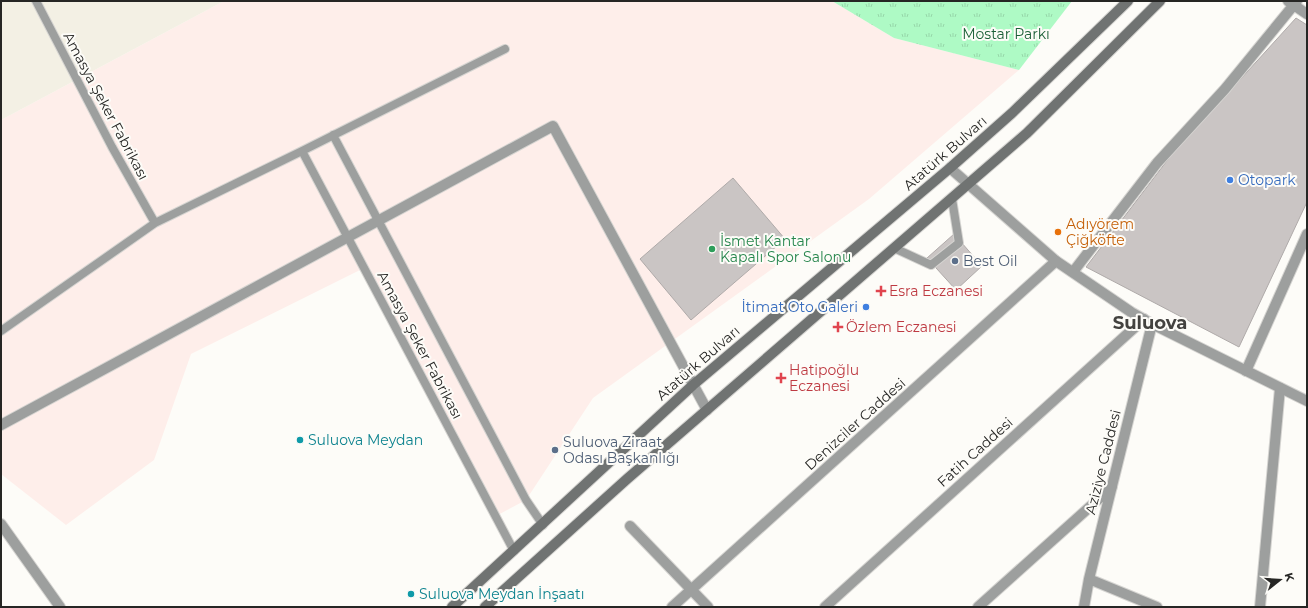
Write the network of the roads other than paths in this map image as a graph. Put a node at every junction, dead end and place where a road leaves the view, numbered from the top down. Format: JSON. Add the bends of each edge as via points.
{"nodes":[{"id":1,"x":36,"y":1,"type":"edge"},
{"id":2,"x":1128,"y":1,"type":"edge"},
{"id":3,"x":1160,"y":1,"type":"edge"},
{"id":4,"x":1293,"y":2,"type":"edge"},
{"id":5,"x":1307,"y":14,"type":"edge"},
{"id":6,"x":505,"y":49,"type":"dead end"},
{"id":7,"x":333,"y":135,"type":"junction"},
{"id":8,"x":302,"y":151,"type":"junction"},
{"id":9,"x":950,"y":168,"type":"junction"},
{"id":10,"x":969,"y":184,"type":"junction"},
{"id":11,"x":952,"y":198,"type":"junction"},
{"id":12,"x":378,"y":221,"type":"junction"},
{"id":13,"x":155,"y":223,"type":"junction"},
{"id":14,"x":1307,"y":234,"type":"edge"},
{"id":15,"x":348,"y":237,"type":"junction"},
{"id":16,"x":894,"y":248,"type":"junction"},
{"id":17,"x":1056,"y":261,"type":"junction"},
{"id":18,"x":1073,"y":272,"type":"junction"},
{"id":19,"x":1148,"y":322,"type":"junction"},
{"id":20,"x":1,"y":331,"type":"edge"},
{"id":21,"x":1246,"y":371,"type":"junction"},
{"id":22,"x":693,"y":385,"type":"junction"},
{"id":23,"x":1280,"y":388,"type":"junction"},
{"id":24,"x":1307,"y":401,"type":"edge"},
{"id":25,"x":707,"y":410,"type":"junction"},
{"id":26,"x":1,"y":425,"type":"edge"},
{"id":27,"x":1112,"y":487,"type":"junction"},
{"id":28,"x":1,"y":524,"type":"edge"},
{"id":29,"x":543,"y":525,"type":"junction"},
{"id":30,"x":630,"y":526,"type":"dead end"},
{"id":31,"x":514,"y":551,"type":"junction"},
{"id":32,"x":1089,"y":579,"type":"junction"},
{"id":33,"x":692,"y":589,"type":"junction"},
{"id":34,"x":60,"y":607,"type":"edge"},
{"id":35,"x":452,"y":607,"type":"edge"},
{"id":36,"x":485,"y":607,"type":"edge"},
{"id":37,"x":672,"y":607,"type":"edge"},
{"id":38,"x":708,"y":607,"type":"edge"},
{"id":39,"x":825,"y":607,"type":"edge"},
{"id":40,"x":978,"y":607,"type":"edge"},
{"id":41,"x":1084,"y":607,"type":"edge"},
{"id":42,"x":1157,"y":607,"type":"edge"},
{"id":43,"x":1260,"y":607,"type":"edge"}],
"edges":[{"from":1,"to":13,"type":"lane","name":"Amasya Şeker Fabrikası"},
{"from":2,"to":9,"type":"main road","name":"Atatürk Bulvarı","via":[[1012,113]]},
{"from":3,"to":10,"type":"main road","via":[[1027,133]]},
{"from":4,"to":5,"type":"street"},
{"from":4,"to":18,"type":"street","via":[[1225,89],[1157,163]]},
{"from":6,"to":7,"type":"lane"},
{"from":7,"to":8,"type":"lane"},
{"from":7,"to":12,"type":"lane","name":"Amasya Şeker Fabrikası"},
{"from":8,"to":13,"type":"lane"},
{"from":8,"to":15,"type":"lane","name":"Amasya Şeker Fabrikası"},
{"from":9,"to":10,"type":"street"},
{"from":9,"to":22,"type":"main road","name":"Atatürk Bulvarı"},
{"from":10,"to":11,"type":"main road"},
{"from":10,"to":17,"type":"street"},
{"from":11,"to":16,"type":"main road"},
{"from":11,"to":16,"type":"lane","via":[[959,243],[931,265]]},
{"from":12,"to":15,"type":"street"},
{"from":12,"to":22,"type":"street","via":[[553,126]]},
{"from":12,"to":29,"type":"lane","name":"Amasya Şeker Fabrikası","via":[[526,500]]},
{"from":13,"to":20,"type":"lane"},
{"from":14,"to":21,"type":"street"},
{"from":15,"to":26,"type":"street"},
{"from":15,"to":31,"type":"lane","name":"Amasya Şeker Fabrikası"},
{"from":16,"to":25,"type":"main road"},
{"from":17,"to":18,"type":"street"},
{"from":17,"to":33,"type":"street","name":"Denizciler Caddesi"},
{"from":18,"to":19,"type":"street"},
{"from":19,"to":21,"type":"street"},
{"from":19,"to":27,"type":"street","name":"Aziziye Caddesi"},
{"from":19,"to":39,"type":"street","name":"Fatih Caddesi"},
{"from":21,"to":23,"type":"street"},
{"from":22,"to":25,"type":"street"},
{"from":22,"to":29,"type":"main road","name":"Atatürk Bulvarı"},
{"from":23,"to":24,"type":"street"},
{"from":23,"to":43,"type":"street"},
{"from":25,"to":36,"type":"main road"},
{"from":27,"to":32,"type":"street","name":"Aziziye Caddesi"},
{"from":27,"to":40,"type":"street"},
{"from":28,"to":34,"type":"street"},
{"from":29,"to":31,"type":"main road","name":"Atatürk Bulvarı"},
{"from":30,"to":33,"type":"street"},
{"from":31,"to":35,"type":"main road","name":"Atatürk Bulvarı"},
{"from":32,"to":41,"type":"street","name":"Aziziye Caddesi"},
{"from":32,"to":42,"type":"street"},
{"from":33,"to":37,"type":"street","name":"Denizciler Caddesi"},
{"from":33,"to":38,"type":"street"}]}
